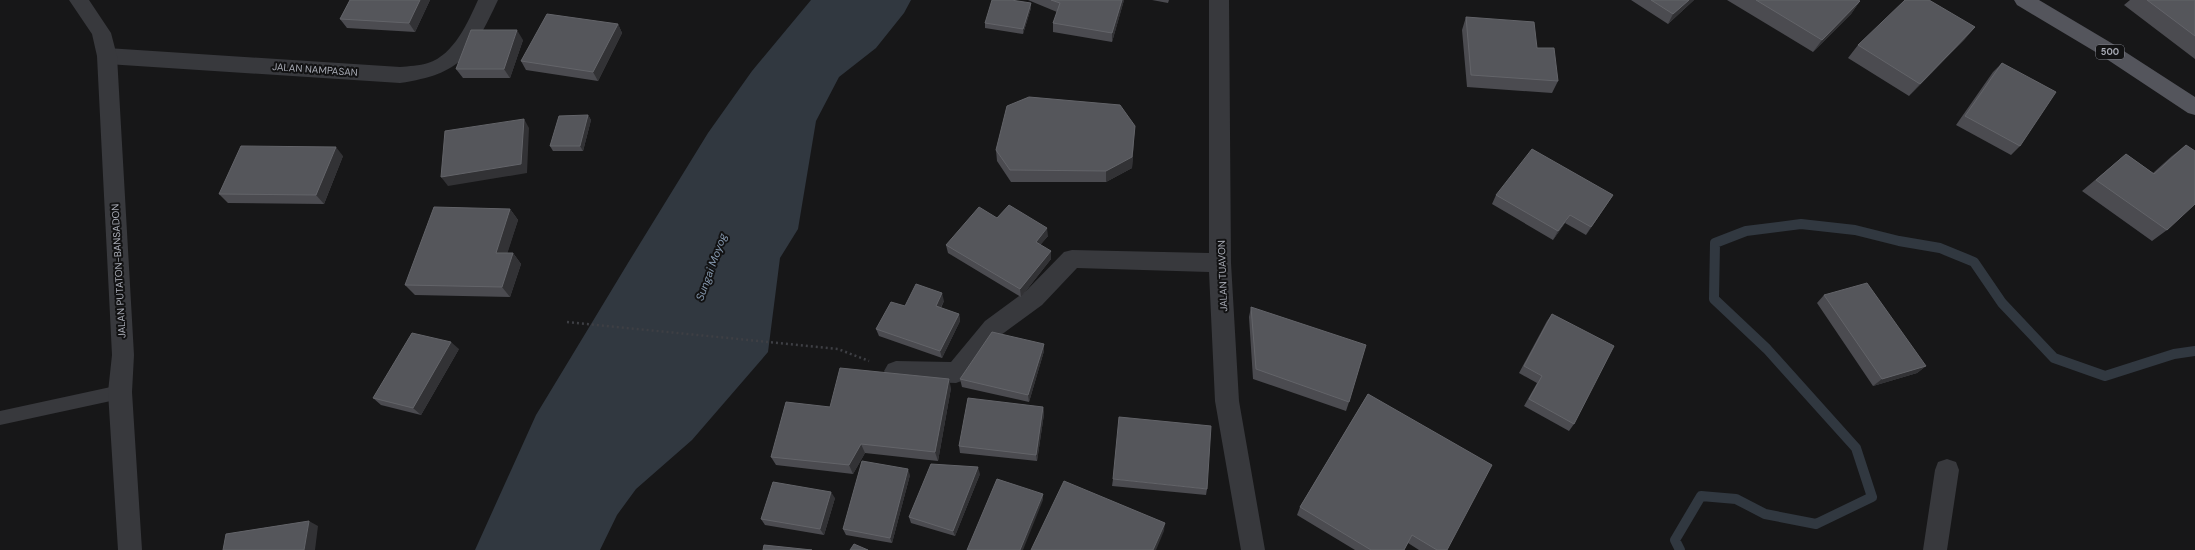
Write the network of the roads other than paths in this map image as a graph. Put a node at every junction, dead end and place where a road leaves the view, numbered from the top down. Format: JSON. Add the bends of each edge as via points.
{"nodes":[{"id":1,"x":79,"y":0,"type":"edge"},
{"id":2,"x":488,"y":0,"type":"edge"},
{"id":3,"x":1219,"y":0,"type":"edge"},
{"id":4,"x":2024,"y":0,"type":"edge"},
{"id":5,"x":107,"y":56,"type":"junction"},
{"id":6,"x":2195,"y":108,"type":"edge"},
{"id":7,"x":1220,"y":263,"type":"junction"},
{"id":8,"x":896,"y":371,"type":"dead end"},
{"id":9,"x":120,"y":392,"type":"junction"},
{"id":10,"x":0,"y":418,"type":"edge"},
{"id":11,"x":1947,"y":470,"type":"dead end"},
{"id":12,"x":130,"y":550,"type":"edge"},
{"id":13,"x":1254,"y":550,"type":"edge"},
{"id":14,"x":1935,"y":550,"type":"edge"}],
"edges":[{"from":1,"to":5,"type":"street","name":"JALAN PUTATON-BANSADON","via":[[101,33]]},
{"from":2,"to":5,"type":"street","name":"JALAN NAMPASAN","via":[[475,29],[458,50],[441,65],[400,75]]},
{"from":3,"to":7,"type":"street","name":"JALAN TUAVON"},
{"from":4,"to":6,"type":"main road","number":"500","via":[[2106,49]]},
{"from":5,"to":9,"type":"street","name":"JALAN PUTATON-BANSADON","via":[[123,355]]},
{"from":7,"to":8,"type":"street","via":[[1072,259],[1034,298],[993,328],[956,373]]},
{"from":7,"to":13,"type":"street","name":"JALAN TUAVON","via":[[1227,401]]},
{"from":9,"to":10,"type":"lane"},
{"from":9,"to":12,"type":"street","name":"JALAN PUTATON-BANSADON"},
{"from":11,"to":14,"type":"street"}]}
